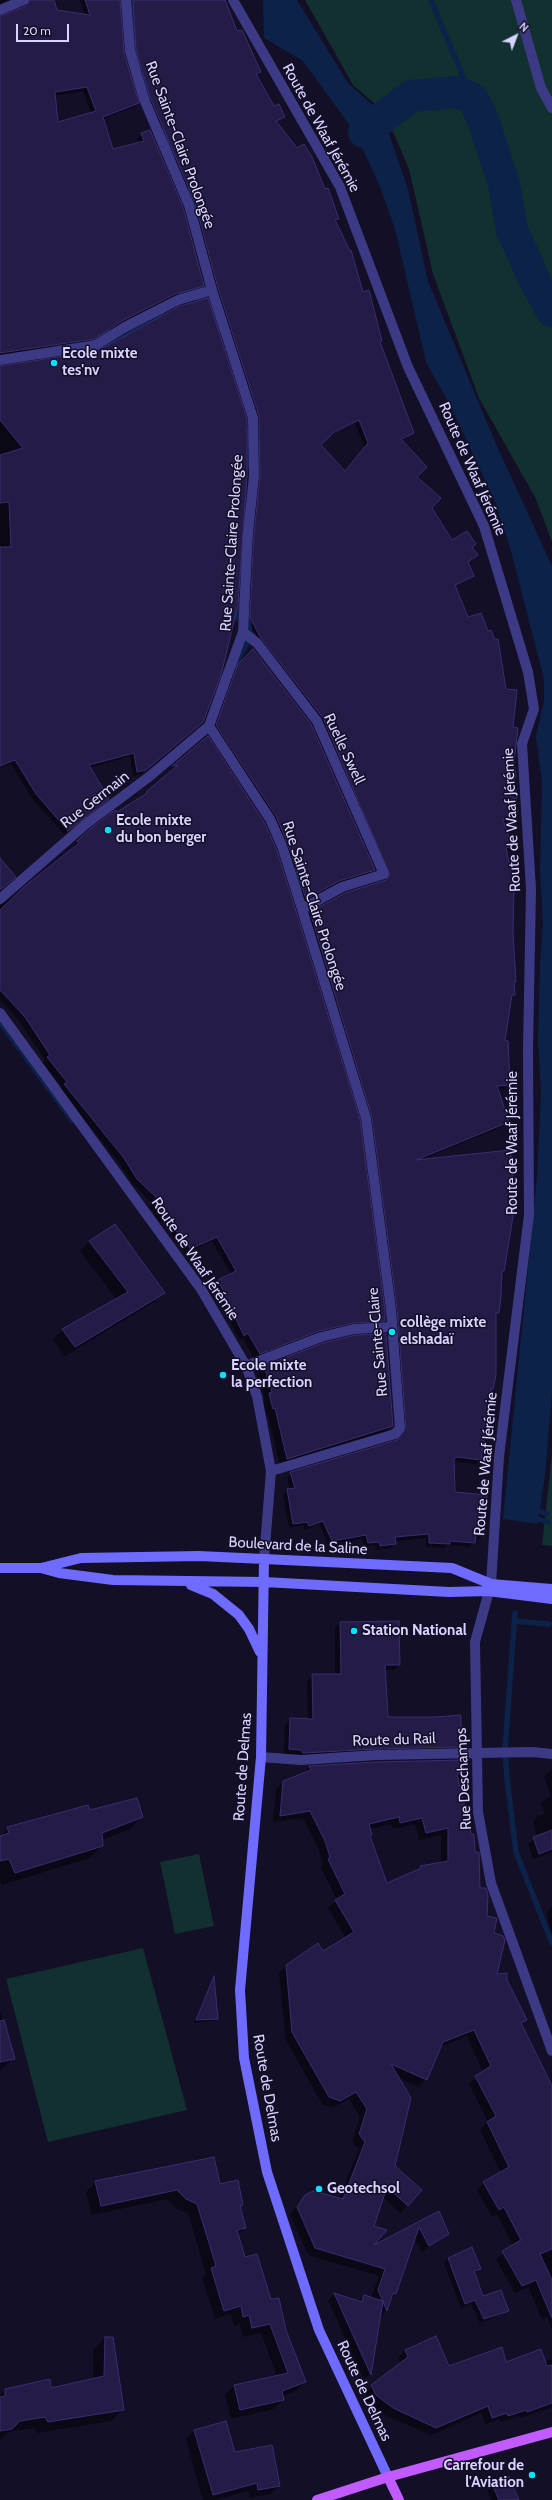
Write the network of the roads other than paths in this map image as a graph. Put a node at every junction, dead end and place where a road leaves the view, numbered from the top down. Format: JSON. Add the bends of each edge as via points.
{"nodes":[{"id":1,"x":24,"y":0,"type":"edge"},
{"id":2,"x":126,"y":0,"type":"edge"},
{"id":3,"x":233,"y":0,"type":"edge"},
{"id":4,"x":516,"y":0,"type":"edge"},
{"id":5,"x":0,"y":10,"type":"edge"},
{"id":6,"x":552,"y":108,"type":"edge"},
{"id":7,"x":212,"y":290,"type":"junction"},
{"id":8,"x":0,"y":360,"type":"edge"},
{"id":9,"x":243,"y":632,"type":"junction"},
{"id":10,"x":209,"y":726,"type":"junction"},
{"id":11,"x":0,"y":899,"type":"edge"},
{"id":12,"x":302,"y":909,"type":"junction"},
{"id":13,"x":0,"y":1013,"type":"edge"},
{"id":14,"x":366,"y":1118,"type":"joint"},
{"id":15,"x":391,"y":1327,"type":"junction"},
{"id":16,"x":246,"y":1366,"type":"junction"},
{"id":17,"x":271,"y":1471,"type":"junction"},
{"id":18,"x":264,"y":1559,"type":"junction"},
{"id":19,"x":0,"y":1568,"type":"edge"},
{"id":20,"x":40,"y":1568,"type":"junction"},
{"id":21,"x":181,"y":1582,"type":"junction"},
{"id":22,"x":264,"y":1582,"type":"junction"},
{"id":23,"x":489,"y":1587,"type":"junction"},
{"id":24,"x":552,"y":1589,"type":"edge"},
{"id":25,"x":552,"y":1599,"type":"edge"},
{"id":26,"x":262,"y":1660,"type":"junction"},
{"id":27,"x":476,"y":1753,"type":"junction"},
{"id":28,"x":552,"y":1754,"type":"edge"},
{"id":29,"x":261,"y":1756,"type":"junction"},
{"id":30,"x":552,"y":2051,"type":"edge"},
{"id":31,"x":552,"y":2432,"type":"edge"},
{"id":32,"x":388,"y":2477,"type":"junction"},
{"id":33,"x":318,"y":2500,"type":"edge"},
{"id":34,"x":399,"y":2500,"type":"edge"}],
"edges":[{"from":1,"to":5,"type":"street"},
{"from":2,"to":7,"type":"street","name":"Rue Sainte-Claire Prolongée","via":[[130,51],[144,99],[189,205]]},
{"from":3,"to":23,"type":"street","name":"Route de Waaf Jérémie","via":[[340,188],[408,367],[484,526],[528,672],[533,701],[534,709],[522,744],[531,889],[528,1049],[529,1215],[499,1457]]},
{"from":4,"to":6,"type":"street","via":[[541,88]]},
{"from":7,"to":8,"type":"street","via":[[178,300],[96,345]]},
{"from":7,"to":9,"type":"street","name":"Rue Sainte-Claire Prolongée","via":[[253,418],[254,476]]},
{"from":9,"to":10,"type":"street","name":"Rue Sainte-Claire Prolongée"},
{"from":9,"to":12,"type":"street","name":"Ruelle Swell","via":[[257,643],[317,721],[384,874],[342,887]]},
{"from":10,"to":11,"type":"street","name":"Rue Germain","via":[[150,776],[86,824]]},
{"from":10,"to":12,"type":"street","name":"Rue Sainte-Claire Prolongée","via":[[270,819],[282,846]]},
{"from":12,"to":14,"type":"street","name":"Rue Sainte-Claire Prolongée"},
{"from":13,"to":16,"type":"street","name":"Route de Waaf Jérémie","via":[[201,1289]]},
{"from":14,"to":15,"type":"street","name":"Rue Sainte-Claire","via":[[385,1250]]},
{"from":15,"to":16,"type":"street","via":[[354,1329],[321,1336]]},
{"from":15,"to":17,"type":"street","name":"Rue Sainte-Claire","via":[[400,1428],[395,1434]]},
{"from":16,"to":17,"type":"street","name":"Route de Waaf Jérémie","via":[[257,1396]]},
{"from":17,"to":18,"type":"street","name":"Route de Waaf Jérémie"},
{"from":18,"to":20,"type":"main road","name":"Boulevard de la Saline","via":[[199,1556],[81,1558]]},
{"from":18,"to":22,"type":"main road","name":"Route de Delmas"},
{"from":18,"to":23,"type":"main road","name":"Boulevard de la Saline","via":[[452,1568]]},
{"from":19,"to":20,"type":"main road","name":"Boulevard de la Saline"},
{"from":20,"to":21,"type":"main road","name":"Boulevard de la Saline","via":[[107,1580]]},
{"from":21,"to":22,"type":"main road","name":"Boulevard de la Saline"},
{"from":21,"to":26,"type":"main road","via":[[213,1594],[227,1603],[249,1629]]},
{"from":22,"to":23,"type":"main road","name":"Boulevard de la Saline","via":[[449,1592]]},
{"from":22,"to":26,"type":"main road","name":"Route de Delmas"},
{"from":23,"to":24,"type":"main road","name":"Boulevard de la Saline"},
{"from":23,"to":25,"type":"main road","name":"Boulevard de la Saline"},
{"from":23,"to":27,"type":"street","name":"Rue Deschamps","via":[[475,1642]]},
{"from":26,"to":29,"type":"main road","name":"Route de Delmas"},
{"from":27,"to":28,"type":"street","name":"Route du Rail"},
{"from":27,"to":29,"type":"street","name":"Route du Rail","via":[[301,1760]]},
{"from":27,"to":30,"type":"street","name":"Rue Deschamps","via":[[478,1812],[491,1883]]},
{"from":29,"to":32,"type":"main road","name":"Route de Delmas","via":[[240,1990],[244,2058],[267,2172],[319,2330]]},
{"from":31,"to":32,"type":"main road"},
{"from":32,"to":33,"type":"main road"},
{"from":32,"to":34,"type":"main road","name":"Route de Delmas"}]}
